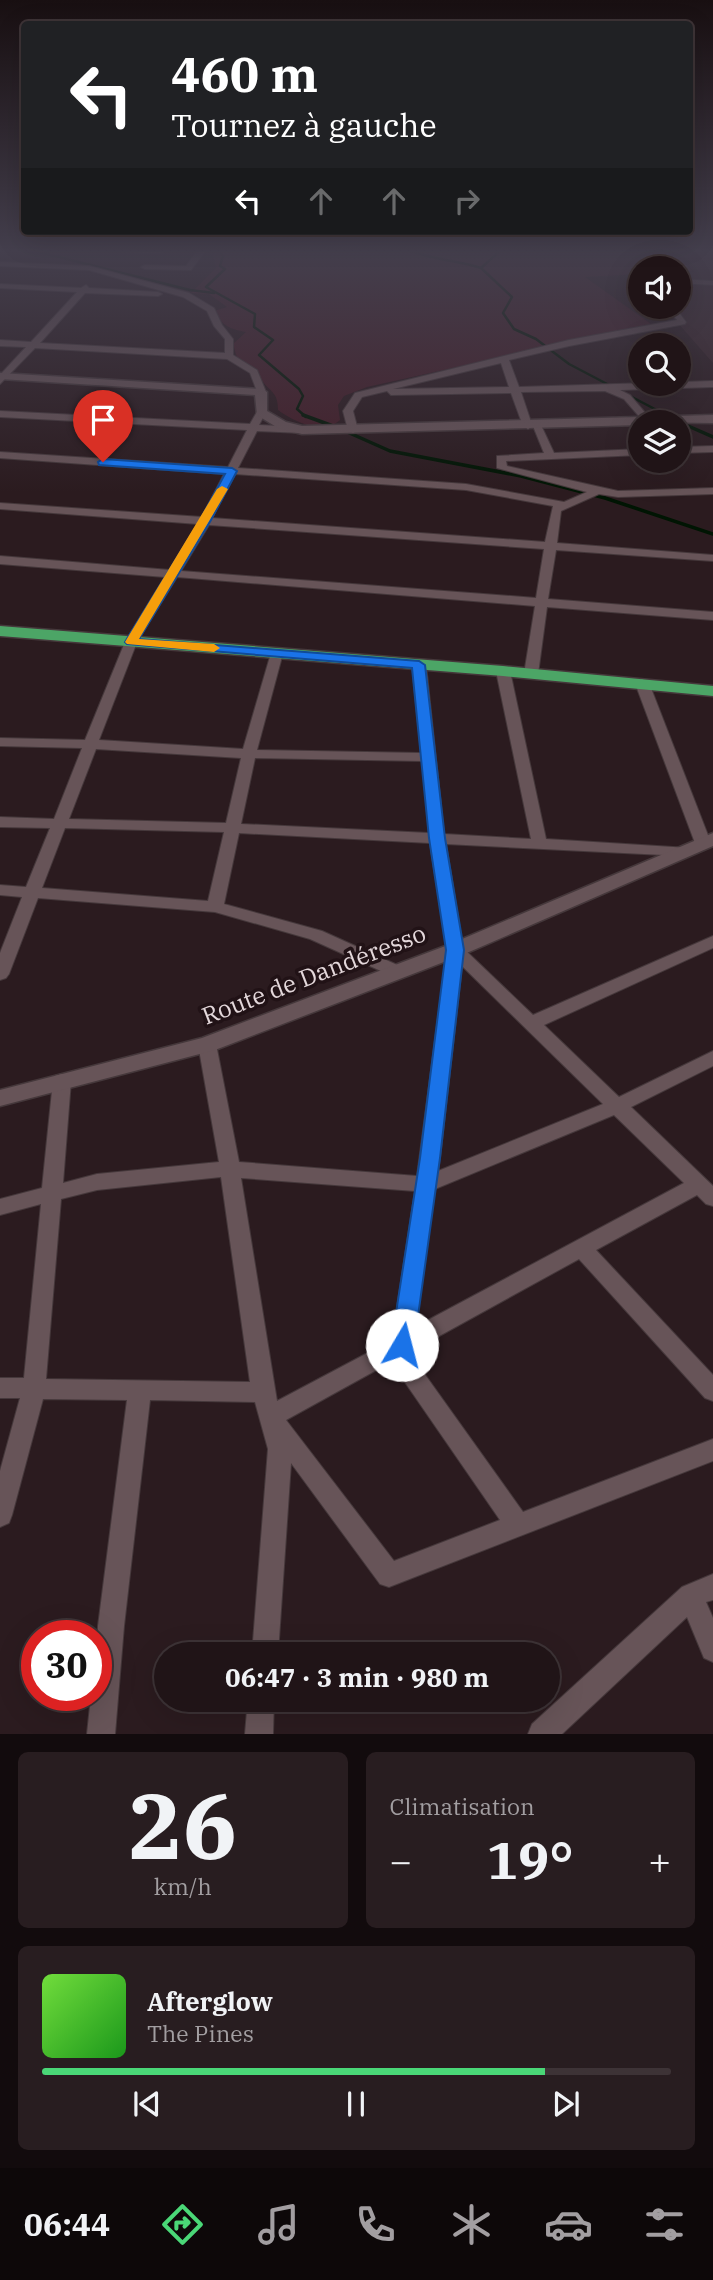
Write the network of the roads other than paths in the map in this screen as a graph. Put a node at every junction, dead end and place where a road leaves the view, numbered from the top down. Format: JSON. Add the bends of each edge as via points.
{"nodes":[{"id":1,"x":46,"y":331,"type":"edge"},
{"id":2,"x":222,"y":331,"type":"edge"},
{"id":3,"x":639,"y":331,"type":"edge"},
{"id":4,"x":0,"y":343,"type":"edge"},
{"id":5,"x":33,"y":345,"type":"junction"},
{"id":6,"x":229,"y":356,"type":"junction"},
{"id":7,"x":504,"y":359,"type":"junction"},
{"id":8,"x":2,"y":377,"type":"edge"},
{"id":9,"x":713,"y":384,"type":"edge"},
{"id":10,"x":607,"y":388,"type":"junction"},
{"id":11,"x":517,"y":391,"type":"junction"},
{"id":12,"x":261,"y":393,"type":"junction"},
{"id":13,"x":367,"y":393,"type":"junction"},
{"id":14,"x":639,"y":410,"type":"edge"},
{"id":15,"x":261,"y":412,"type":"junction"},
{"id":16,"x":0,"y":414,"type":"edge"},
{"id":17,"x":713,"y":419,"type":"edge"},
{"id":18,"x":691,"y":420,"type":"edge"},
{"id":19,"x":628,"y":422,"type":"edge"},
{"id":20,"x":533,"y":425,"type":"junction"},
{"id":21,"x":252,"y":429,"type":"junction"},
{"id":22,"x":302,"y":430,"type":"junction"},
{"id":23,"x":347,"y":431,"type":"junction"},
{"id":24,"x":713,"y":449,"type":"edge"},
{"id":25,"x":691,"y":450,"type":"edge"},
{"id":26,"x":628,"y":453,"type":"edge"},
{"id":27,"x":0,"y":455,"type":"edge"},
{"id":28,"x":550,"y":456,"type":"junction"},
{"id":29,"x":232,"y":471,"type":"junction"},
{"id":30,"x":713,"y":491,"type":"edge"},
{"id":31,"x":592,"y":493,"type":"junction"},
{"id":32,"x":564,"y":505,"type":"junction"},
{"id":33,"x":0,"y":506,"type":"edge"},
{"id":34,"x":206,"y":520,"type":"junction"},
{"id":35,"x":550,"y":545,"type":"junction"},
{"id":36,"x":713,"y":558,"type":"edge"},
{"id":37,"x":0,"y":560,"type":"edge"},
{"id":38,"x":173,"y":573,"type":"junction"},
{"id":39,"x":542,"y":603,"type":"junction"},
{"id":40,"x":713,"y":616,"type":"edge"},
{"id":41,"x":0,"y":631,"type":"edge"},
{"id":42,"x":131,"y":642,"type":"junction"},
{"id":43,"x":277,"y":653,"type":"junction"},
{"id":44,"x":419,"y":665,"type":"junction"},
{"id":45,"x":503,"y":671,"type":"junction"},
{"id":46,"x":531,"y":674,"type":"junction"},
{"id":47,"x":642,"y":683,"type":"junction"},
{"id":48,"x":713,"y":691,"type":"edge"},
{"id":49,"x":0,"y":742,"type":"edge"},
{"id":50,"x":90,"y":744,"type":"junction"},
{"id":51,"x":249,"y":754,"type":"junction"},
{"id":52,"x":428,"y":757,"type":"junction"},
{"id":53,"x":0,"y":822,"type":"edge"},
{"id":54,"x":59,"y":823,"type":"junction"},
{"id":55,"x":232,"y":828,"type":"junction"},
{"id":56,"x":437,"y":838,"type":"junction"},
{"id":57,"x":539,"y":842,"type":"junction"},
{"id":58,"x":700,"y":844,"type":"edge"},
{"id":59,"x":0,"y":890,"type":"edge"},
{"id":60,"x":34,"y":891,"type":"junction"},
{"id":61,"x":215,"y":907,"type":"junction"},
{"id":62,"x":713,"y":941,"type":"edge"},
{"id":63,"x":455,"y":950,"type":"junction"},
{"id":64,"x":398,"y":972,"type":"junction"},
{"id":65,"x":0,"y":974,"type":"edge"},
{"id":66,"x":531,"y":1023,"type":"junction"},
{"id":67,"x":207,"y":1044,"type":"junction"},
{"id":68,"x":712,"y":1059,"type":"edge"},
{"id":69,"x":62,"y":1081,"type":"junction"},
{"id":70,"x":0,"y":1098,"type":"edge"},
{"id":71,"x":617,"y":1106,"type":"junction"},
{"id":72,"x":230,"y":1168,"type":"junction"},
{"id":73,"x":426,"y":1184,"type":"junction"},
{"id":74,"x":706,"y":1191,"type":"edge"},
{"id":75,"x":52,"y":1192,"type":"junction"},
{"id":76,"x":0,"y":1206,"type":"edge"},
{"id":77,"x":582,"y":1248,"type":"junction"},
{"id":78,"x":402,"y":1345,"type":"junction"},
{"id":79,"x":0,"y":1388,"type":"edge"},
{"id":80,"x":34,"y":1389,"type":"junction"},
{"id":81,"x":140,"y":1390,"type":"junction"},
{"id":82,"x":713,"y":1391,"type":"edge"},
{"id":83,"x":263,"y":1392,"type":"junction"},
{"id":84,"x":270,"y":1417,"type":"junction"},
{"id":85,"x":713,"y":1450,"type":"edge"},
{"id":86,"x":0,"y":1515,"type":"edge"},
{"id":87,"x":517,"y":1524,"type":"junction"},
{"id":88,"x":702,"y":1591,"type":"edge"},
{"id":89,"x":266,"y":1642,"type":"edge"},
{"id":90,"x":713,"y":1649,"type":"edge"},
{"id":91,"x":260,"y":1712,"type":"edge"},
{"id":92,"x":101,"y":1734,"type":"edge"},
{"id":93,"x":259,"y":1734,"type":"edge"},
{"id":94,"x":542,"y":1734,"type":"edge"}],
"edges":[{"from":1,"to":5,"type":"street"},
{"from":2,"to":6,"type":"street","via":[[229,339]]},
{"from":3,"to":7,"type":"street"},
{"from":4,"to":5,"type":"street"},
{"from":5,"to":6,"type":"street"},
{"from":5,"to":8,"type":"street"},
{"from":6,"to":12,"type":"street","via":[[254,372]]},
{"from":7,"to":11,"type":"street"},
{"from":7,"to":13,"type":"street"},
{"from":8,"to":12,"type":"street"},
{"from":9,"to":10,"type":"street"},
{"from":10,"to":11,"type":"street"},
{"from":10,"to":14,"type":"street","via":[[627,397]]},
{"from":11,"to":13,"type":"street"},
{"from":11,"to":20,"type":"street"},
{"from":12,"to":15,"type":"street"},
{"from":13,"to":23,"type":"street","via":[[358,395],[348,411]]},
{"from":15,"to":21,"type":"street"},
{"from":15,"to":22,"type":"street"},
{"from":16,"to":21,"type":"street"},
{"from":17,"to":18,"type":"street"},
{"from":19,"to":20,"type":"street"},
{"from":20,"to":23,"type":"street"},
{"from":20,"to":28,"type":"street"},
{"from":21,"to":22,"type":"street"},
{"from":21,"to":29,"type":"street"},
{"from":22,"to":23,"type":"street"},
{"from":24,"to":25,"type":"street"},
{"from":26,"to":28,"type":"street"},
{"from":27,"to":29,"type":"street"},
{"from":28,"to":31,"type":"street","via":[[501,458],[502,468]]},
{"from":29,"to":32,"type":"street","via":[[466,487]]},
{"from":29,"to":34,"type":"street"},
{"from":30,"to":31,"type":"street"},
{"from":31,"to":32,"type":"street"},
{"from":32,"to":35,"type":"street","via":[[556,509]]},
{"from":33,"to":34,"type":"street"},
{"from":34,"to":35,"type":"street"},
{"from":34,"to":38,"type":"street"},
{"from":35,"to":36,"type":"street"},
{"from":35,"to":39,"type":"street"},
{"from":37,"to":38,"type":"street"},
{"from":38,"to":39,"type":"street"},
{"from":38,"to":42,"type":"street"},
{"from":39,"to":40,"type":"street"},
{"from":39,"to":46,"type":"street"},
{"from":41,"to":42,"type":"highway"},
{"from":42,"to":43,"type":"highway"},
{"from":42,"to":50,"type":"street"},
{"from":43,"to":44,"type":"highway"},
{"from":43,"to":51,"type":"street"},
{"from":44,"to":45,"type":"highway"},
{"from":44,"to":52,"type":"street"},
{"from":45,"to":46,"type":"highway"},
{"from":45,"to":57,"type":"street"},
{"from":46,"to":47,"type":"highway"},
{"from":47,"to":48,"type":"highway"},
{"from":47,"to":58,"type":"street"},
{"from":49,"to":50,"type":"street"},
{"from":50,"to":51,"type":"street"},
{"from":50,"to":54,"type":"street"},
{"from":51,"to":52,"type":"street"},
{"from":51,"to":55,"type":"street"},
{"from":52,"to":56,"type":"street"},
{"from":53,"to":54,"type":"street"},
{"from":54,"to":55,"type":"street"},
{"from":54,"to":60,"type":"street"},
{"from":55,"to":56,"type":"street"},
{"from":55,"to":61,"type":"street"},
{"from":56,"to":57,"type":"street"},
{"from":56,"to":63,"type":"street"},
{"from":57,"to":58,"type":"street"},
{"from":58,"to":63,"type":"street","name":"Route de Dandéresso"},
{"from":59,"to":60,"type":"street"},
{"from":60,"to":61,"type":"street"},
{"from":60,"to":65,"type":"street"},
{"from":61,"to":64,"type":"street","via":[[316,934]]},
{"from":62,"to":66,"type":"street"},
{"from":63,"to":64,"type":"street","name":"Route de Dandéresso"},
{"from":63,"to":66,"type":"street"},
{"from":63,"to":73,"type":"street"},
{"from":64,"to":67,"type":"street","name":"Route de Dandéresso"},
{"from":66,"to":71,"type":"street"},
{"from":67,"to":69,"type":"street","name":"Route de Dandéresso"},
{"from":67,"to":72,"type":"street"},
{"from":68,"to":71,"type":"street"},
{"from":69,"to":70,"type":"street","name":"Route de Dandéresso"},
{"from":69,"to":75,"type":"street"},
{"from":71,"to":73,"type":"street"},
{"from":71,"to":74,"type":"street"},
{"from":72,"to":73,"type":"street"},
{"from":72,"to":75,"type":"street","via":[[97,1182]]},
{"from":72,"to":83,"type":"street"},
{"from":73,"to":78,"type":"street"},
{"from":74,"to":77,"type":"street"},
{"from":75,"to":76,"type":"street"},
{"from":75,"to":80,"type":"street"},
{"from":77,"to":78,"type":"street"},
{"from":77,"to":82,"type":"street"},
{"from":78,"to":84,"type":"street"},
{"from":78,"to":87,"type":"street","via":[[400,1357]]},
{"from":79,"to":80,"type":"street"},
{"from":80,"to":81,"type":"street"},
{"from":80,"to":86,"type":"street"},
{"from":81,"to":83,"type":"street"},
{"from":81,"to":92,"type":"street"},
{"from":83,"to":84,"type":"street"},
{"from":84,"to":87,"type":"street","via":[[389,1575]]},
{"from":84,"to":89,"type":"street","via":[[280,1449]]},
{"from":85,"to":87,"type":"street"},
{"from":88,"to":90,"type":"street"},
{"from":88,"to":94,"type":"street"},
{"from":91,"to":93,"type":"street"}]}
